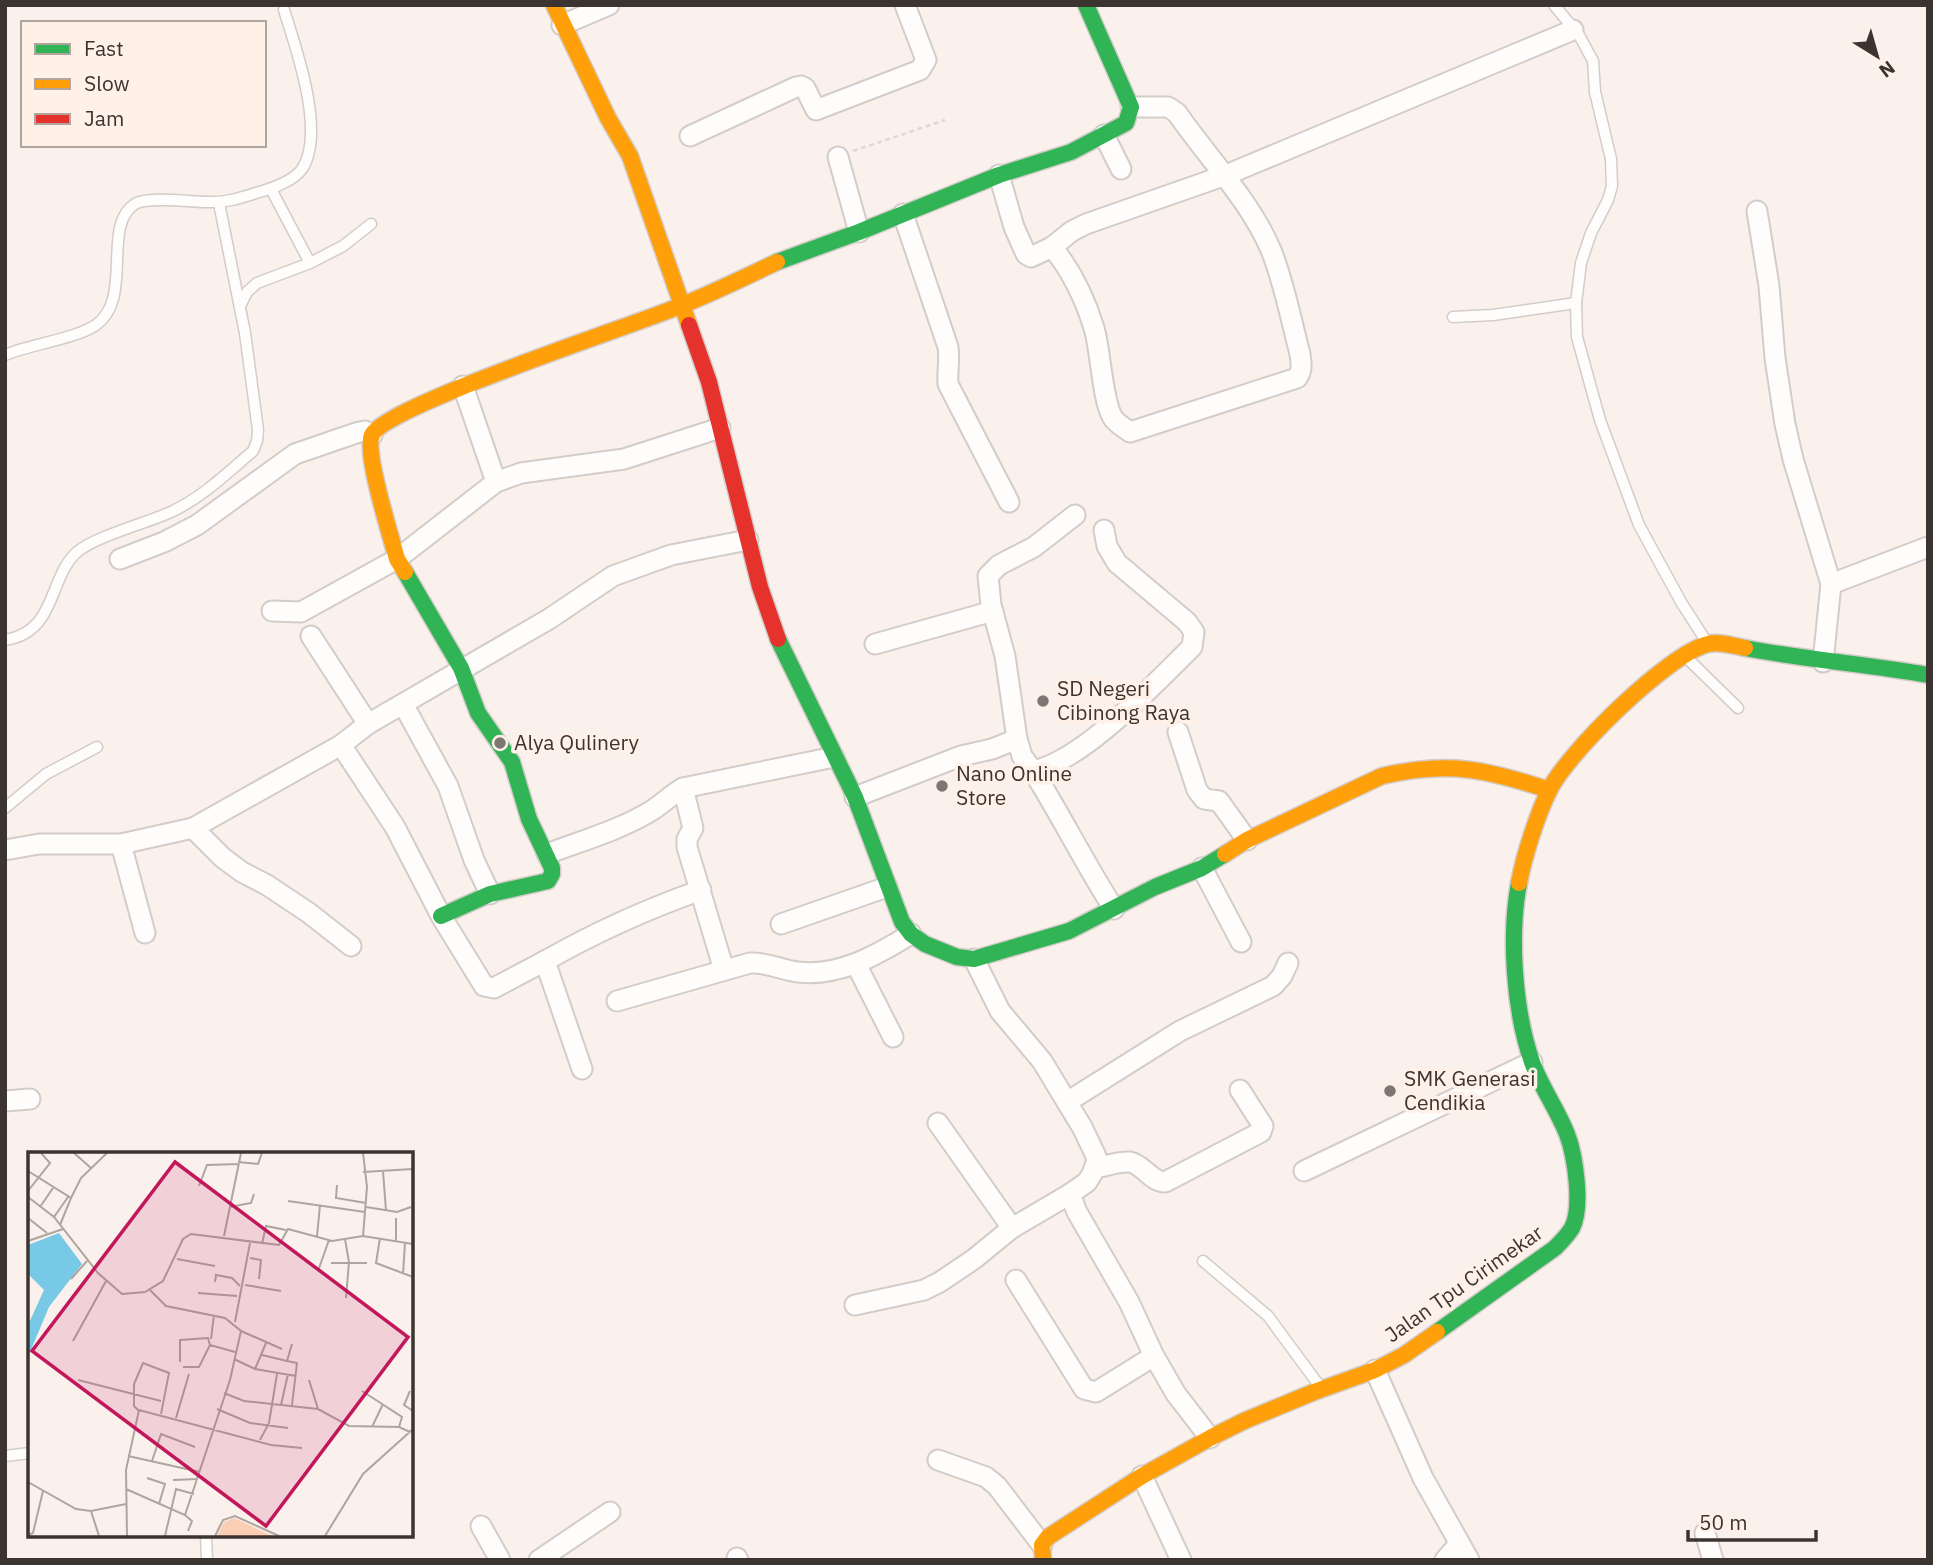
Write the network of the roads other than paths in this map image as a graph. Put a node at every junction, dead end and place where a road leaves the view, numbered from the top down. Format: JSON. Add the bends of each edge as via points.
{"nodes":[{"id":1,"x":554,"y":5,"type":"edge"},
{"id":2,"x":609,"y":5,"type":"edge"},
{"id":3,"x":905,"y":5,"type":"edge"},
{"id":4,"x":1087,"y":5,"type":"edge"},
{"id":5,"x":1553,"y":5,"type":"edge"},
{"id":6,"x":284,"y":10,"type":"dead end"},
{"id":7,"x":562,"y":25,"type":"junction"},
{"id":8,"x":1573,"y":30,"type":"junction"},
{"id":9,"x":1131,"y":107,"type":"junction"},
{"id":10,"x":1104,"y":135,"type":"junction"},
{"id":11,"x":690,"y":136,"type":"dead end"},
{"id":12,"x":838,"y":157,"type":"road end"},
{"id":13,"x":1121,"y":169,"type":"dead end"},
{"id":14,"x":999,"y":175,"type":"junction"},
{"id":15,"x":1226,"y":175,"type":"junction"},
{"id":16,"x":271,"y":189,"type":"junction"},
{"id":17,"x":219,"y":202,"type":"junction"},
{"id":18,"x":1757,"y":211,"type":"dead end"},
{"id":19,"x":903,"y":214,"type":"junction"},
{"id":20,"x":371,"y":224,"type":"dead end"},
{"id":21,"x":859,"y":232,"type":"junction"},
{"id":22,"x":1052,"y":247,"type":"junction"},
{"id":23,"x":310,"y":263,"type":"junction"},
{"id":24,"x":1576,"y":303,"type":"junction"},
{"id":25,"x":240,"y":306,"type":"junction"},
{"id":26,"x":681,"y":306,"type":"junction"},
{"id":27,"x":1453,"y":317,"type":"dead end"},
{"id":28,"x":5,"y":355,"type":"edge"},
{"id":29,"x":463,"y":386,"type":"junction"},
{"id":30,"x":720,"y":428,"type":"junction"},
{"id":31,"x":372,"y":435,"type":"junction"},
{"id":32,"x":496,"y":482,"type":"junction"},
{"id":33,"x":1009,"y":502,"type":"dead end"},
{"id":34,"x":1075,"y":515,"type":"dead end"},
{"id":35,"x":1104,"y":530,"type":"dead end"},
{"id":36,"x":748,"y":540,"type":"junction"},
{"id":37,"x":1928,"y":547,"type":"edge"},
{"id":38,"x":120,"y":559,"type":"dead end"},
{"id":39,"x":397,"y":559,"type":"junction"},
{"id":40,"x":1830,"y":584,"type":"junction"},
{"id":41,"x":272,"y":611,"type":"dead end"},
{"id":42,"x":993,"y":611,"type":"junction"},
{"id":43,"x":311,"y":636,"type":"dead end"},
{"id":44,"x":5,"y":640,"type":"edge"},
{"id":45,"x":875,"y":644,"type":"dead end"},
{"id":46,"x":1722,"y":645,"type":"junction"},
{"id":47,"x":1685,"y":656,"type":"junction"},
{"id":48,"x":1823,"y":662,"type":"junction"},
{"id":49,"x":461,"y":668,"type":"junction"},
{"id":50,"x":1928,"y":676,"type":"edge"},
{"id":51,"x":403,"y":704,"type":"junction"},
{"id":52,"x":1738,"y":708,"type":"dead end"},
{"id":53,"x":368,"y":723,"type":"junction"},
{"id":54,"x":1178,"y":732,"type":"dead end"},
{"id":55,"x":1017,"y":739,"type":"junction"},
{"id":56,"x":341,"y":746,"type":"junction"},
{"id":57,"x":97,"y":747,"type":"dead end"},
{"id":58,"x":834,"y":757,"type":"junction"},
{"id":59,"x":1033,"y":771,"type":"junction"},
{"id":60,"x":683,"y":788,"type":"junction"},
{"id":61,"x":1549,"y":790,"type":"junction"},
{"id":62,"x":855,"y":797,"type":"junction"},
{"id":63,"x":5,"y":808,"type":"edge"},
{"id":64,"x":193,"y":828,"type":"junction"},
{"id":65,"x":1247,"y":840,"type":"junction"},
{"id":66,"x":121,"y":844,"type":"junction"},
{"id":67,"x":5,"y":850,"type":"edge"},
{"id":68,"x":547,"y":854,"type":"junction"},
{"id":69,"x":1202,"y":868,"type":"junction"},
{"id":70,"x":887,"y":887,"type":"junction"},
{"id":71,"x":701,"y":890,"type":"junction"},
{"id":72,"x":490,"y":894,"type":"junction"},
{"id":73,"x":1114,"y":909,"type":"junction"},
{"id":74,"x":442,"y":916,"type":"junction"},
{"id":75,"x":781,"y":924,"type":"dead end"},
{"id":76,"x":145,"y":933,"type":"dead end"},
{"id":77,"x":911,"y":934,"type":"junction"},
{"id":78,"x":1241,"y":943,"type":"dead end"},
{"id":79,"x":352,"y":946,"type":"dead end"},
{"id":80,"x":974,"y":959,"type":"junction"},
{"id":81,"x":545,"y":961,"type":"junction"},
{"id":82,"x":1288,"y":963,"type":"dead end"},
{"id":83,"x":856,"y":964,"type":"junction"},
{"id":84,"x":724,"y":970,"type":"junction"},
{"id":85,"x":617,"y":1001,"type":"dead end"},
{"id":86,"x":893,"y":1037,"type":"dead end"},
{"id":87,"x":1532,"y":1062,"type":"junction"},
{"id":88,"x":582,"y":1069,"type":"dead end"},
{"id":89,"x":1240,"y":1090,"type":"dead end"},
{"id":90,"x":30,"y":1099,"type":"dead end"},
{"id":91,"x":5,"y":1101,"type":"edge"},
{"id":92,"x":1067,"y":1102,"type":"junction"},
{"id":93,"x":938,"y":1123,"type":"dead end"},
{"id":94,"x":1095,"y":1168,"type":"junction"},
{"id":95,"x":1304,"y":1171,"type":"dead end"},
{"id":96,"x":1070,"y":1194,"type":"junction"},
{"id":97,"x":1012,"y":1228,"type":"junction"},
{"id":98,"x":1203,"y":1261,"type":"dead end"},
{"id":99,"x":1016,"y":1280,"type":"dead end"},
{"id":100,"x":855,"y":1305,"type":"dead end"},
{"id":101,"x":1154,"y":1356,"type":"junction"},
{"id":102,"x":1375,"y":1370,"type":"junction"},
{"id":103,"x":1322,"y":1389,"type":"junction"},
{"id":104,"x":1210,"y":1438,"type":"junction"},
{"id":105,"x":28,"y":1453,"type":"edge"},
{"id":106,"x":5,"y":1456,"type":"edge"},
{"id":107,"x":938,"y":1460,"type":"dead end"},
{"id":108,"x":1142,"y":1476,"type":"junction"},
{"id":109,"x":610,"y":1512,"type":"dead end"},
{"id":110,"x":481,"y":1526,"type":"dead end"},
{"id":111,"x":1705,"y":1533,"type":"dead end"},
{"id":112,"x":206,"y":1537,"type":"edge"},
{"id":113,"x":1043,"y":1552,"type":"edge"},
{"id":114,"x":1464,"y":1552,"type":"edge"},
{"id":115,"x":207,"y":1560,"type":"edge"},
{"id":116,"x":500,"y":1560,"type":"edge"},
{"id":117,"x":539,"y":1560,"type":"edge"},
{"id":118,"x":1181,"y":1560,"type":"edge"},
{"id":119,"x":1445,"y":1560,"type":"edge"},
{"id":120,"x":1713,"y":1560,"type":"edge"}],
"edges":[{"from":1,"to":7,"type":"street"},
{"from":2,"to":7,"type":"street"},
{"from":3,"to":11,"type":"street","via":[[926,60],[920,70],[816,110],[805,88],[796,87]]},
{"from":4,"to":9,"type":"street"},
{"from":5,"to":8,"type":"lane"},
{"from":6,"to":16,"type":"lane","via":[[305,74],[311,133],[301,172]]},
{"from":7,"to":26,"type":"street","via":[[630,156]]},
{"from":8,"to":15,"type":"street"},
{"from":8,"to":24,"type":"lane","via":[[1593,61],[1612,186],[1581,263]]},
{"from":9,"to":10,"type":"street","via":[[1126,123]]},
{"from":9,"to":15,"type":"street","via":[[1168,107],[1177,113]]},
{"from":10,"to":13,"type":"street"},
{"from":10,"to":14,"type":"street","via":[[1071,152]]},
{"from":12,"to":21,"type":"street"},
{"from":14,"to":19,"type":"street"},
{"from":14,"to":22,"type":"street","via":[[1026,254],[1031,257]]},
{"from":15,"to":22,"type":"street","via":[[1086,224]]},
{"from":15,"to":22,"type":"street","via":[[1272,253],[1302,365],[1292,381],[1130,432],[1114,419],[1094,329],[1069,268]]},
{"from":16,"to":17,"type":"lane"},
{"from":16,"to":23,"type":"lane"},
{"from":17,"to":25,"type":"lane"},
{"from":17,"to":28,"type":"lane","via":[[136,203],[125,214],[119,235],[114,303],[105,316],[80,332]]},
{"from":18,"to":40,"type":"street","via":[[1785,424]]},
{"from":19,"to":21,"type":"street"},
{"from":19,"to":33,"type":"street","via":[[948,347],[948,384]]},
{"from":20,"to":23,"type":"lane"},
{"from":21,"to":26,"type":"street","via":[[792,255]]},
{"from":23,"to":25,"type":"lane","via":[[257,283]]},
{"from":24,"to":27,"type":"lane"},
{"from":24,"to":46,"type":"lane","via":[[1577,337],[1639,525],[1681,602]]},
{"from":25,"to":44,"type":"lane","via":[[258,430],[253,450],[205,492],[173,511],[75,554],[38,623]]},
{"from":26,"to":29,"type":"street"},
{"from":26,"to":30,"type":"street","via":[[709,382]]},
{"from":29,"to":31,"type":"street","via":[[385,422]]},
{"from":29,"to":32,"type":"street"},
{"from":30,"to":32,"type":"street","via":[[624,459],[521,473]]},
{"from":30,"to":36,"type":"street"},
{"from":31,"to":38,"type":"street","via":[[359,432],[295,454],[197,525]]},
{"from":31,"to":39,"type":"street","via":[[370,454]]},
{"from":32,"to":39,"type":"street"},
{"from":34,"to":42,"type":"street","via":[[1034,547],[992,570],[988,588]]},
{"from":35,"to":59,"type":"street","via":[[1117,563],[1188,622],[1195,640],[1109,725],[1057,765]]},
{"from":36,"to":49,"type":"street","via":[[633,567]]},
{"from":36,"to":58,"type":"street","via":[[777,639]]},
{"from":37,"to":40,"type":"street"},
{"from":39,"to":41,"type":"street","via":[[301,612]]},
{"from":39,"to":49,"type":"street"},
{"from":40,"to":48,"type":"street"},
{"from":42,"to":45,"type":"street"},
{"from":42,"to":55,"type":"street","via":[[1005,656]]},
{"from":43,"to":53,"type":"street"},
{"from":46,"to":47,"type":"street","name":"Jalan Tpu Cirimekar"},
{"from":46,"to":48,"type":"street"},
{"from":47,"to":52,"type":"lane"},
{"from":47,"to":61,"type":"street","name":"Jalan Tpu Cirimekar","via":[[1648,682],[1588,739]]},
{"from":48,"to":50,"type":"street","via":[[1867,664]]},
{"from":49,"to":51,"type":"street"},
{"from":49,"to":68,"type":"street","via":[[478,713],[514,766],[529,818]]},
{"from":51,"to":53,"type":"street"},
{"from":51,"to":72,"type":"street","via":[[448,786]]},
{"from":53,"to":56,"type":"street"},
{"from":54,"to":65,"type":"street","via":[[1197,790],[1204,799],[1219,801]]},
{"from":55,"to":59,"type":"street"},
{"from":55,"to":62,"type":"street"},
{"from":56,"to":64,"type":"street"},
{"from":56,"to":74,"type":"street","via":[[395,827]]},
{"from":57,"to":63,"type":"lane","via":[[46,774]]},
{"from":58,"to":60,"type":"street"},
{"from":58,"to":62,"type":"street"},
{"from":59,"to":73,"type":"street"},
{"from":60,"to":68,"type":"street","via":[[640,816]]},
{"from":60,"to":71,"type":"street","via":[[693,828],[687,847]]},
{"from":61,"to":65,"type":"street","via":[[1484,771],[1405,770],[1382,776]]},
{"from":61,"to":87,"type":"street","name":"Jalan Tpu Cirimekar","via":[[1516,901],[1517,990]]},
{"from":62,"to":70,"type":"street"},
{"from":64,"to":66,"type":"street"},
{"from":64,"to":79,"type":"street","via":[[223,858]]},
{"from":65,"to":69,"type":"street"},
{"from":66,"to":67,"type":"street","via":[[39,844]]},
{"from":66,"to":76,"type":"street"},
{"from":68,"to":72,"type":"street","via":[[552,874],[548,881]]},
{"from":69,"to":73,"type":"street"},
{"from":69,"to":78,"type":"street"},
{"from":70,"to":75,"type":"street"},
{"from":70,"to":77,"type":"street"},
{"from":71,"to":81,"type":"street","via":[[651,907]]},
{"from":71,"to":84,"type":"street"},
{"from":72,"to":74,"type":"street"},
{"from":73,"to":80,"type":"street","via":[[1069,931]]},
{"from":74,"to":81,"type":"street","via":[[484,986],[494,988]]},
{"from":77,"to":80,"type":"street","via":[[957,957]]},
{"from":77,"to":83,"type":"street"},
{"from":80,"to":92,"type":"street","via":[[1000,1011],[1042,1061]]},
{"from":81,"to":88,"type":"street"},
{"from":82,"to":92,"type":"street","via":[[1273,986],[1180,1031]]},
{"from":83,"to":84,"type":"street","via":[[816,972],[759,962]]},
{"from":83,"to":86,"type":"street"},
{"from":84,"to":85,"type":"street"},
{"from":87,"to":95,"type":"street"},
{"from":87,"to":102,"type":"street","name":"Jalan Tpu Cirimekar","via":[[1568,1136],[1578,1189],[1571,1230],[1555,1248],[1468,1311]]},
{"from":89,"to":94,"type":"street","via":[[1263,1126],[1261,1132],[1165,1182],[1130,1162]]},
{"from":90,"to":91,"type":"street"},
{"from":92,"to":94,"type":"street","via":[[1095,1154]]},
{"from":93,"to":97,"type":"street"},
{"from":94,"to":96,"type":"street","via":[[1087,1182]]},
{"from":96,"to":97,"type":"street"},
{"from":96,"to":101,"type":"street"},
{"from":97,"to":100,"type":"street","via":[[924,1290]]},
{"from":98,"to":103,"type":"lane","via":[[1268,1316]]},
{"from":99,"to":101,"type":"street","via":[[1084,1389],[1096,1392]]},
{"from":101,"to":104,"type":"street"},
{"from":102,"to":103,"type":"street","name":"Jalan Tpu Cirimekar"},
{"from":102,"to":114,"type":"street","via":[[1423,1478]]},
{"from":103,"to":104,"type":"street","name":"Jalan Tpu Cirimekar"},
{"from":104,"to":108,"type":"street","name":"Jalan Tpu Cirimekar"},
{"from":105,"to":106,"type":"lane"},
{"from":107,"to":113,"type":"street","via":[[986,1477],[997,1486]]},
{"from":108,"to":113,"type":"street","name":"Jalan Tpu Cirimekar","via":[[1054,1533]]},
{"from":108,"to":118,"type":"street"},
{"from":109,"to":117,"type":"street"},
{"from":110,"to":116,"type":"street"},
{"from":111,"to":120,"type":"street"},
{"from":112,"to":115,"type":"lane"},
{"from":114,"to":119,"type":"street"}]}
